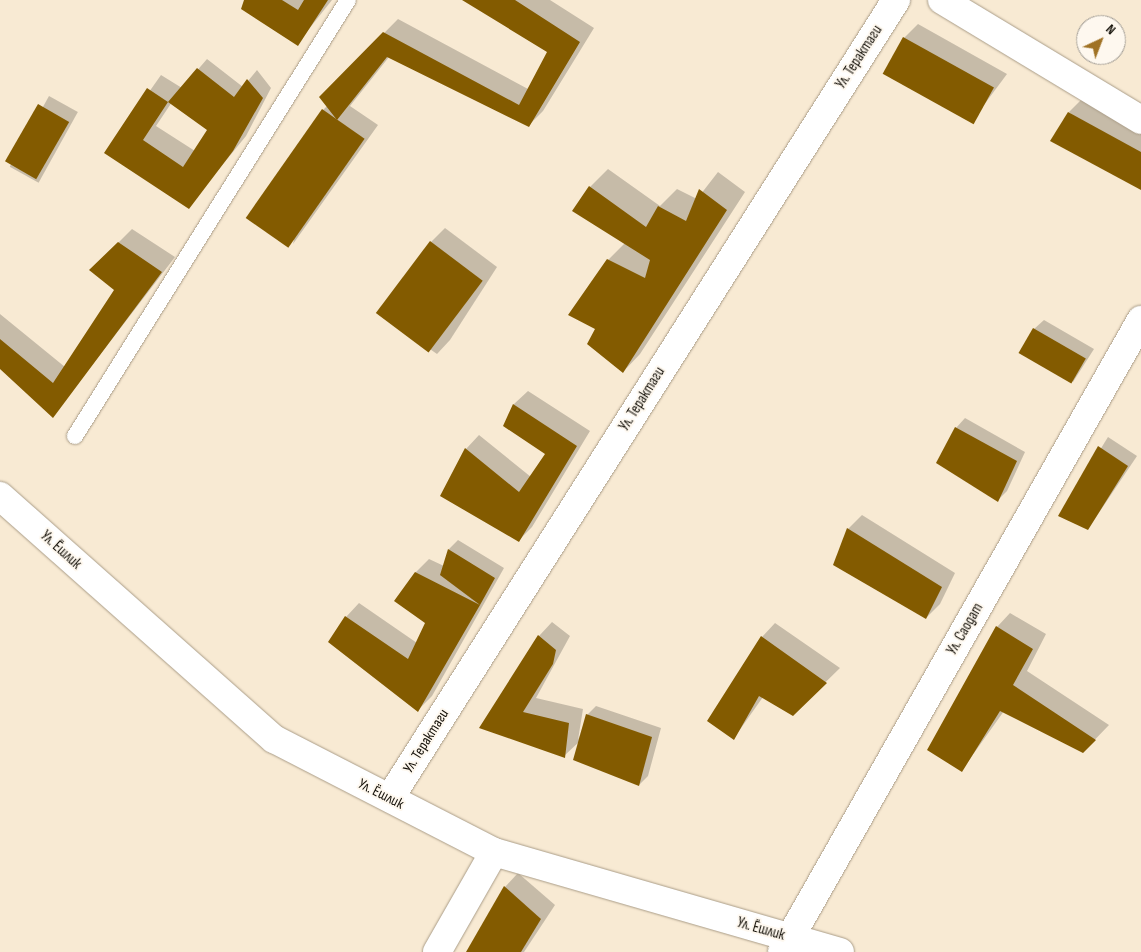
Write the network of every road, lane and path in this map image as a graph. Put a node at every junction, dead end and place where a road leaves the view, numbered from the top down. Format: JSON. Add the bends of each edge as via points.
{"nodes":[{"id":1,"x":348,"y":0,"type":"edge"},
{"id":2,"x":896,"y":0,"type":"edge"},
{"id":3,"x":942,"y":0,"type":"edge"},
{"id":4,"x":1141,"y":120,"type":"edge"},
{"id":5,"x":1141,"y":320,"type":"edge"},
{"id":6,"x":75,"y":436,"type":"dead end"},
{"id":7,"x":0,"y":496,"type":"edge"},
{"id":8,"x":390,"y":798,"type":"junction"},
{"id":9,"x":494,"y":852,"type":"junction"},
{"id":10,"x":786,"y":945,"type":"edge"},
{"id":11,"x":437,"y":952,"type":"edge"},
{"id":12,"x":840,"y":952,"type":"edge"}],
"edges":[{"from":1,"to":6,"type":"lane"},
{"from":2,"to":8,"type":"street","name":"Ул. Терактаги"},
{"from":3,"to":4,"type":"street"},
{"from":5,"to":10,"type":"street","name":"Ул. Саодат"},
{"from":7,"to":8,"type":"street","name":"Ул. Ёшлик","via":[[274,739]]},
{"from":8,"to":9,"type":"street","name":"Ул. Ёшлик"},
{"from":9,"to":10,"type":"street","name":"Ул. Ёшлик"},
{"from":9,"to":11,"type":"street"},
{"from":10,"to":12,"type":"street","name":"Ул. Ёшлик"}]}
